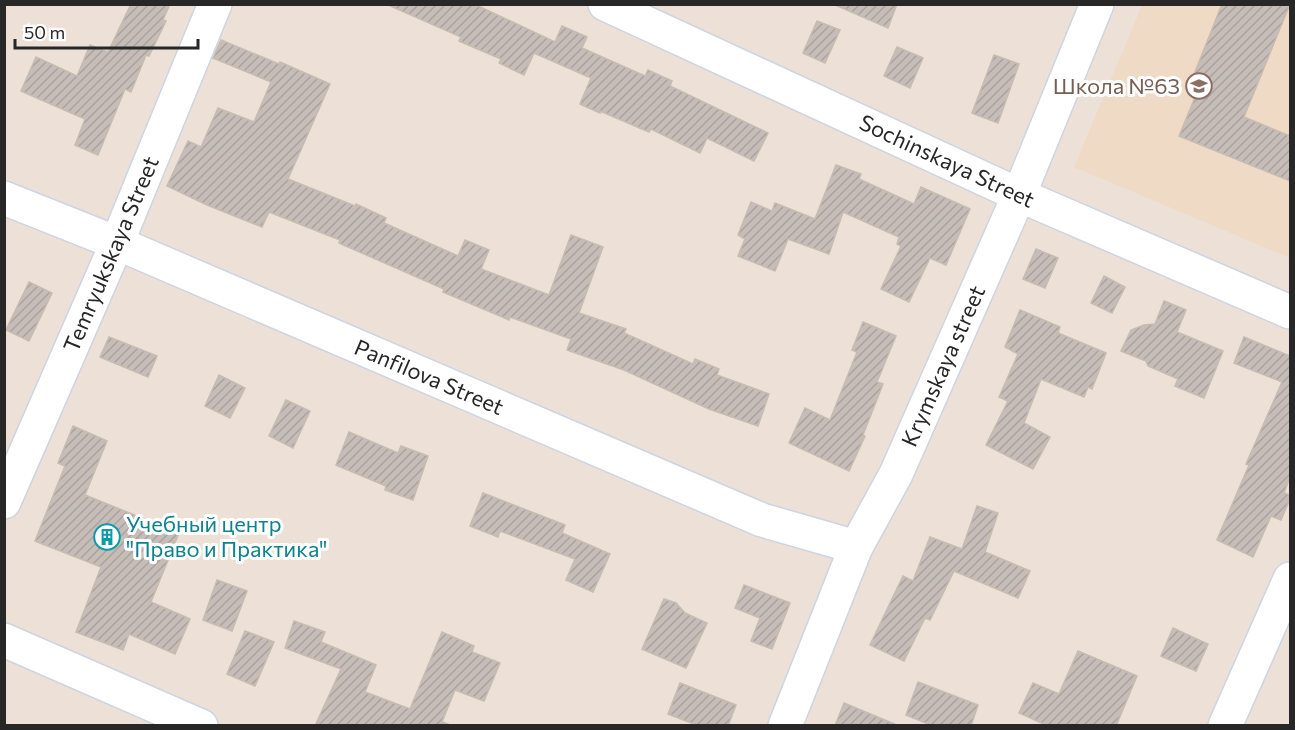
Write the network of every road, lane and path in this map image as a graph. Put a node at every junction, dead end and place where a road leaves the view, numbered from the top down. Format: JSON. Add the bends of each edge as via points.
{"nodes":[{"id":1,"x":215,"y":4,"type":"edge"},
{"id":2,"x":605,"y":4,"type":"edge"},
{"id":3,"x":1097,"y":4,"type":"edge"},
{"id":4,"x":1019,"y":195,"type":"junction"},
{"id":5,"x":4,"y":198,"type":"edge"},
{"id":6,"x":117,"y":243,"type":"junction"},
{"id":7,"x":1290,"y":312,"type":"edge"},
{"id":8,"x":4,"y":502,"type":"edge"},
{"id":9,"x":856,"y":547,"type":"junction"},
{"id":10,"x":1290,"y":579,"type":"edge"},
{"id":11,"x":4,"y":640,"type":"edge"},
{"id":12,"x":201,"y":726,"type":"edge"},
{"id":13,"x":785,"y":726,"type":"edge"},
{"id":14,"x":1225,"y":726,"type":"edge"}],
"edges":[{"from":1,"to":6,"type":"street","name":"Temryukskaya Street"},
{"from":2,"to":4,"type":"street","name":"Sochinskaya Street"},
{"from":3,"to":4,"type":"street","name":"Krymskaya street"},
{"from":4,"to":7,"type":"street","name":"Sochinskaya Street"},
{"from":4,"to":9,"type":"street","name":"Krymskaya street","via":[[896,474]]},
{"from":5,"to":6,"type":"street","name":"Panfilova Street"},
{"from":6,"to":8,"type":"street","name":"Temryukskaya Street"},
{"from":6,"to":9,"type":"street","name":"Panfilova Street","via":[[762,520]]},
{"from":9,"to":13,"type":"street","name":"Krymskaya street"},
{"from":10,"to":14,"type":"street"},
{"from":11,"to":12,"type":"street"}]}
